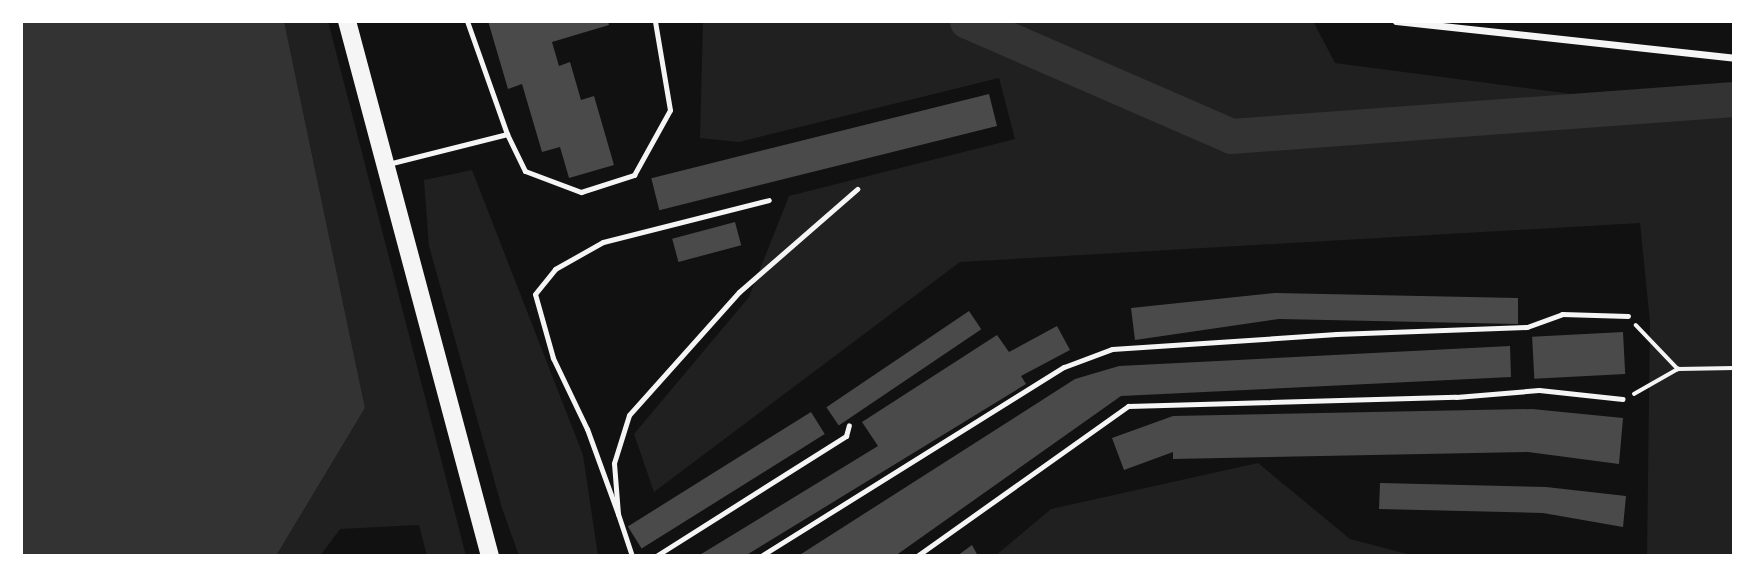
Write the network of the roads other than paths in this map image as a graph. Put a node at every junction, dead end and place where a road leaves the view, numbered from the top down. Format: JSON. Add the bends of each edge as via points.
{"nodes":[{"id":1,"x":347,"y":21,"type":"edge"},
{"id":2,"x":467,"y":21,"type":"edge"},
{"id":3,"x":655,"y":21,"type":"edge"},
{"id":4,"x":1396,"y":21,"type":"edge"},
{"id":5,"x":1734,"y":58,"type":"edge"},
{"id":6,"x":507,"y":134,"type":"junction"},
{"id":7,"x":385,"y":165,"type":"junction"},
{"id":8,"x":857,"y":189,"type":"dead end"},
{"id":9,"x":769,"y":200,"type":"dead end"},
{"id":10,"x":1628,"y":316,"type":"road end"},
{"id":11,"x":1623,"y":400,"type":"road end"},
{"id":12,"x":849,"y":425,"type":"dead end"},
{"id":13,"x":618,"y":514,"type":"junction"},
{"id":14,"x":490,"y":556,"type":"edge"},
{"id":15,"x":632,"y":556,"type":"edge"},
{"id":16,"x":656,"y":556,"type":"edge"},
{"id":17,"x":761,"y":556,"type":"edge"},
{"id":18,"x":917,"y":556,"type":"edge"}],
"edges":[{"from":1,"to":7,"type":"main road"},
{"from":2,"to":6,"type":"lane"},
{"from":3,"to":6,"type":"lane","via":[[670,110],[634,175],[580,192],[525,171]]},
{"from":4,"to":5,"type":"street"},
{"from":6,"to":7,"type":"lane"},
{"from":7,"to":14,"type":"main road"},
{"from":8,"to":13,"type":"lane","via":[[739,292],[629,415],[614,463]]},
{"from":9,"to":13,"type":"lane","via":[[603,242],[555,269],[535,294],[553,358],[587,429]]},
{"from":10,"to":17,"type":"lane","via":[[1562,314],[1527,327],[1112,349],[1064,367]]},
{"from":11,"to":18,"type":"lane","via":[[1539,390],[1456,397],[1128,405]]},
{"from":12,"to":16,"type":"lane","via":[[846,436]]},
{"from":13,"to":15,"type":"lane"}]}
